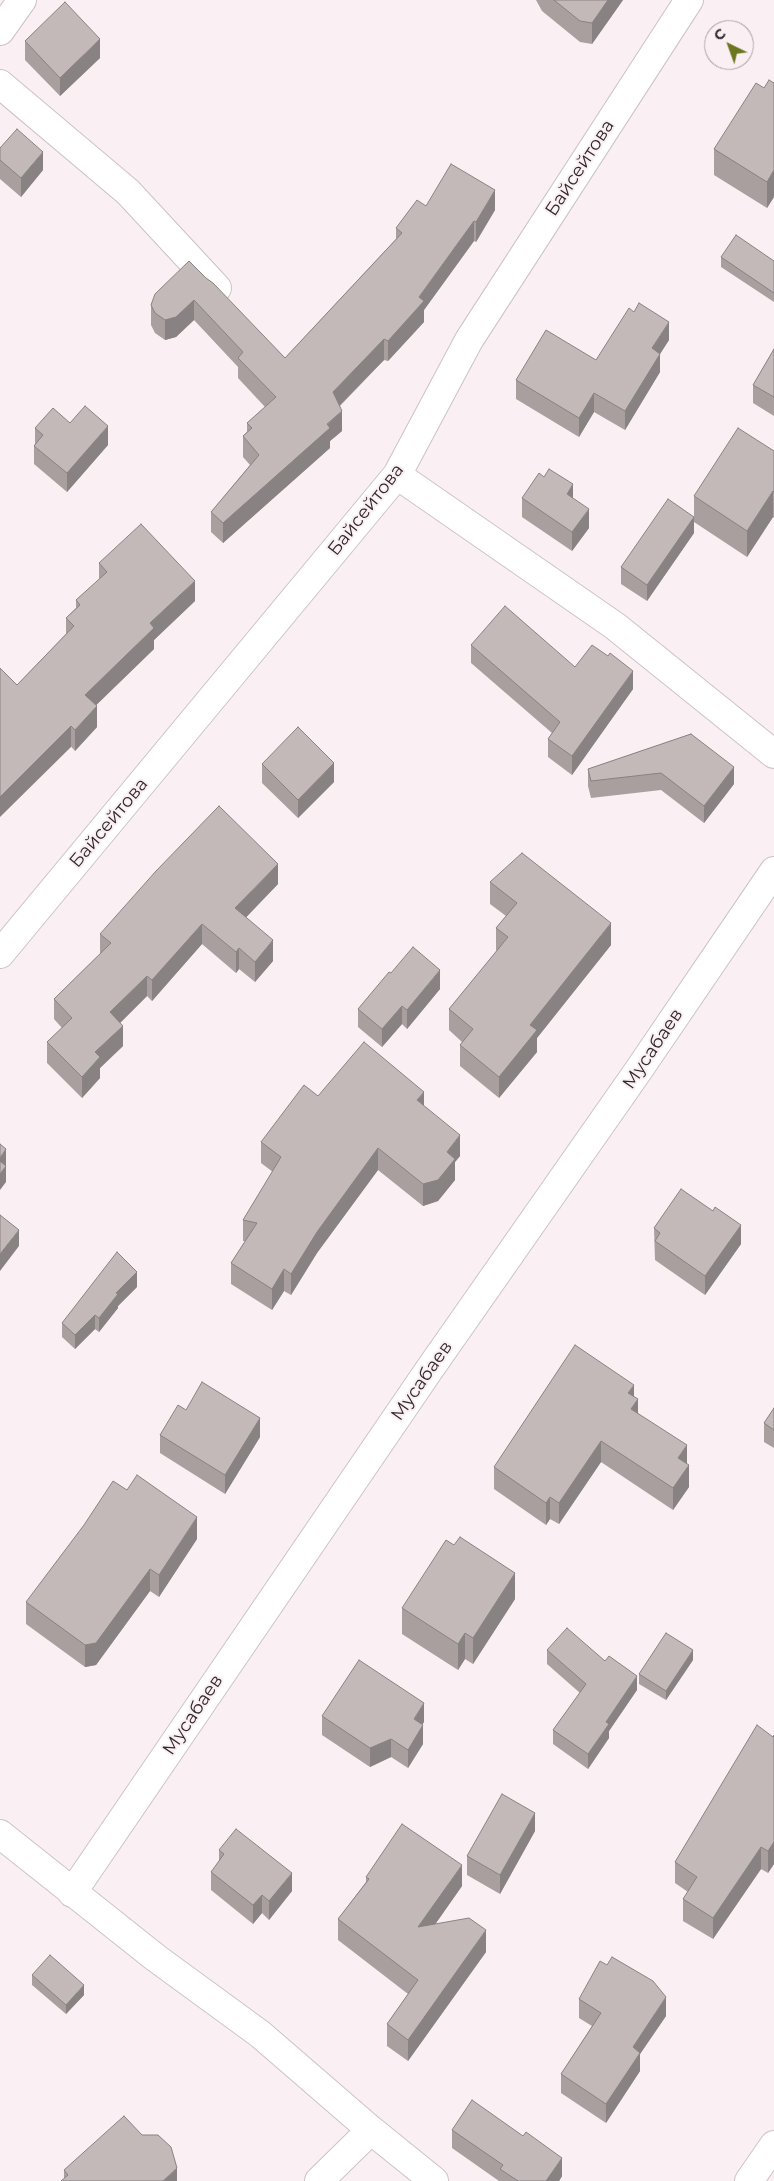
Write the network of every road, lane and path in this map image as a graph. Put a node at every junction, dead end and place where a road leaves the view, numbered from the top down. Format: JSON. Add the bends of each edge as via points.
{"nodes":[{"id":1,"x":22,"y":0,"type":"edge"},
{"id":2,"x":689,"y":0,"type":"edge"},
{"id":3,"x":0,"y":31,"type":"edge"},
{"id":4,"x":0,"y":84,"type":"edge"},
{"id":5,"x":217,"y":288,"type":"edge"},
{"id":6,"x":397,"y":475,"type":"junction"},
{"id":7,"x":774,"y":754,"type":"edge"},
{"id":8,"x":774,"y":871,"type":"edge"},
{"id":9,"x":0,"y":954,"type":"edge"},
{"id":10,"x":0,"y":1834,"type":"edge"},
{"id":11,"x":72,"y":1893,"type":"junction"},
{"id":12,"x":371,"y":2130,"type":"junction"},
{"id":13,"x":774,"y":2144,"type":"edge"},
{"id":14,"x":319,"y":2181,"type":"edge"},
{"id":15,"x":434,"y":2181,"type":"edge"},
{"id":16,"x":749,"y":2181,"type":"edge"}],
"edges":[{"from":1,"to":3,"type":"street"},
{"from":2,"to":6,"type":"street","name":"Байсейтова","via":[[469,340]]},
{"from":4,"to":5,"type":"street","via":[[128,192]]},
{"from":6,"to":7,"type":"street","via":[[615,626]]},
{"from":6,"to":9,"type":"street","name":"Байсейтова"},
{"from":8,"to":11,"type":"street","name":"Мусабаев"},
{"from":10,"to":11,"type":"street"},
{"from":11,"to":12,"type":"street","via":[[260,2034]]},
{"from":12,"to":14,"type":"street"},
{"from":12,"to":15,"type":"street"},
{"from":13,"to":16,"type":"street"}]}
